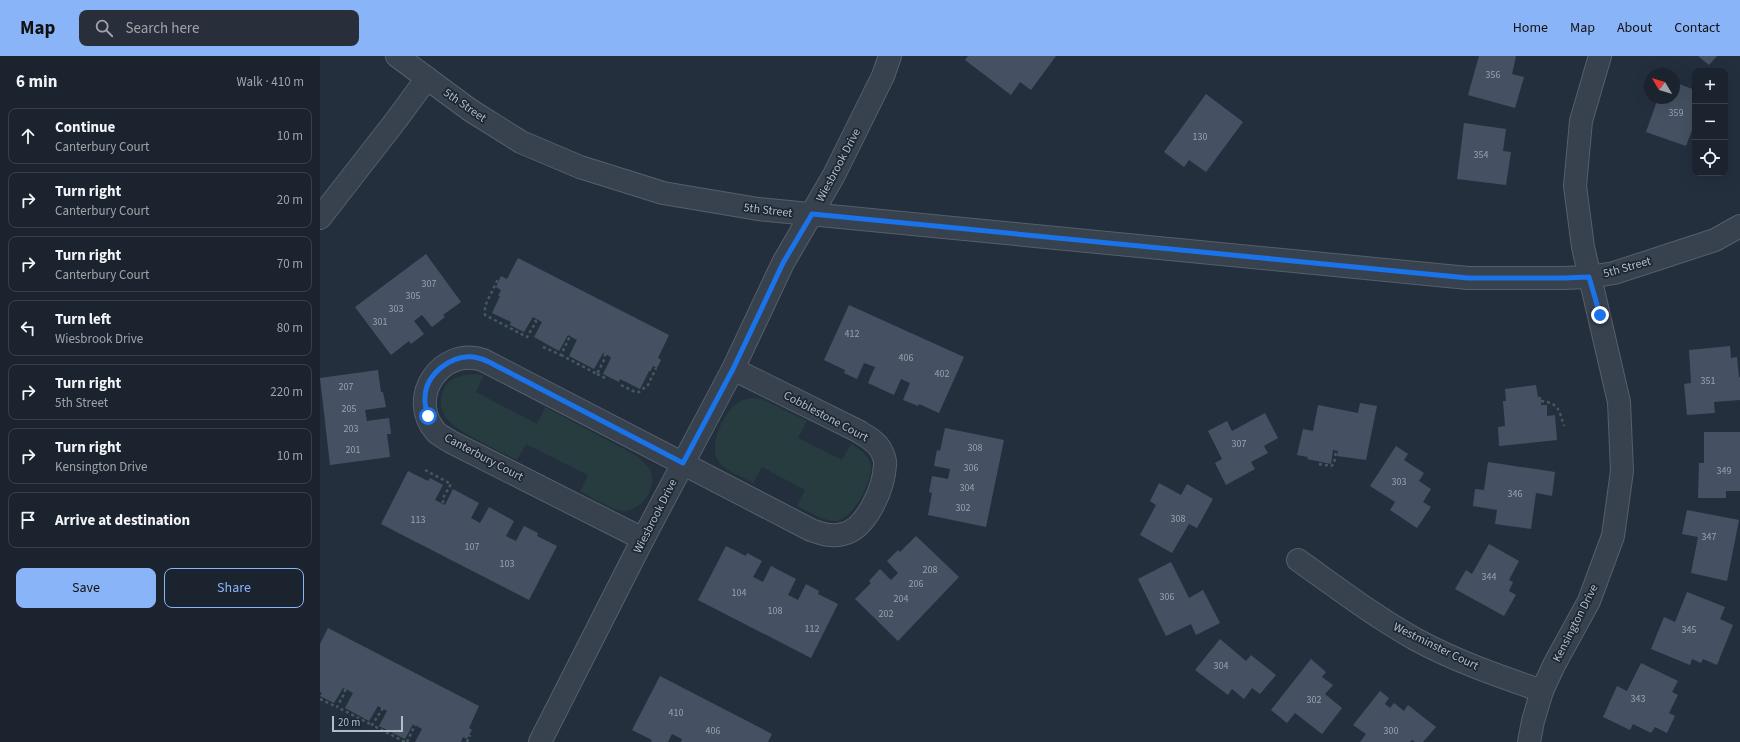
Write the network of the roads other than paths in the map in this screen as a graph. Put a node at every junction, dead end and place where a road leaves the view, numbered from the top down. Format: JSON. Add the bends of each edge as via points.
{"nodes":[{"id":1,"x":397,"y":56,"type":"edge"},
{"id":2,"x":890,"y":56,"type":"edge"},
{"id":3,"x":1600,"y":56,"type":"edge"},
{"id":4,"x":427,"y":78,"type":"junction"},
{"id":5,"x":812,"y":214,"type":"junction"},
{"id":6,"x":320,"y":218,"type":"edge"},
{"id":7,"x":1740,"y":226,"type":"edge"},
{"id":8,"x":1589,"y":277,"type":"junction"},
{"id":9,"x":733,"y":369,"type":"junction"},
{"id":10,"x":683,"y":463,"type":"junction"},
{"id":11,"x":643,"y":539,"type":"junction"},
{"id":12,"x":1298,"y":560,"type":"dead end"},
{"id":13,"x":1542,"y":691,"type":"junction"},
{"id":14,"x":546,"y":740,"type":"edge"},
{"id":15,"x":1529,"y":742,"type":"edge"}],
"edges":[{"from":1,"to":4,"type":"street","name":"5th Street"},
{"from":2,"to":5,"type":"street","name":"Wiesbrook Drive","via":[[880,83]]},
{"from":3,"to":8,"type":"street","name":"Kensington Drive","via":[[1581,120],[1575,186]]},
{"from":4,"to":5,"type":"street","name":"5th Street","via":[[470,110],[521,142],[580,167],[663,193],[758,209]]},
{"from":4,"to":6,"type":"street"},
{"from":5,"to":8,"type":"street","name":"5th Street","via":[[1468,278]]},
{"from":5,"to":9,"type":"street","name":"Wiesbrook Drive","via":[[783,263]]},
{"from":7,"to":8,"type":"street","name":"5th Street","via":[[1715,240],[1614,273]]},
{"from":8,"to":13,"type":"street","name":"Kensington Drive","via":[[1619,402],[1622,471],[1613,536],[1589,601]]},
{"from":9,"to":10,"type":"street","name":"Wiesbrook Drive"},
{"from":9,"to":10,"type":"street","name":"Cobblestone Court","via":[[871,439],[880,449],[886,463],[877,496],[869,513],[858,527],[844,534],[827,536]]},
{"from":10,"to":11,"type":"street","name":"Wiesbrook Drive"},
{"from":10,"to":11,"type":"street","name":"Canterbury Court","via":[[489,362],[474,357],[457,359],[441,366],[429,382],[425,398],[428,416],[436,432]]},
{"from":11,"to":14,"type":"street","name":"Wiesbrook Drive"},
{"from":12,"to":13,"type":"street","name":"Westminster Court","via":[[1376,616],[1416,640],[1465,662]]},
{"from":13,"to":15,"type":"street","name":"Kensington Drive"}]}
